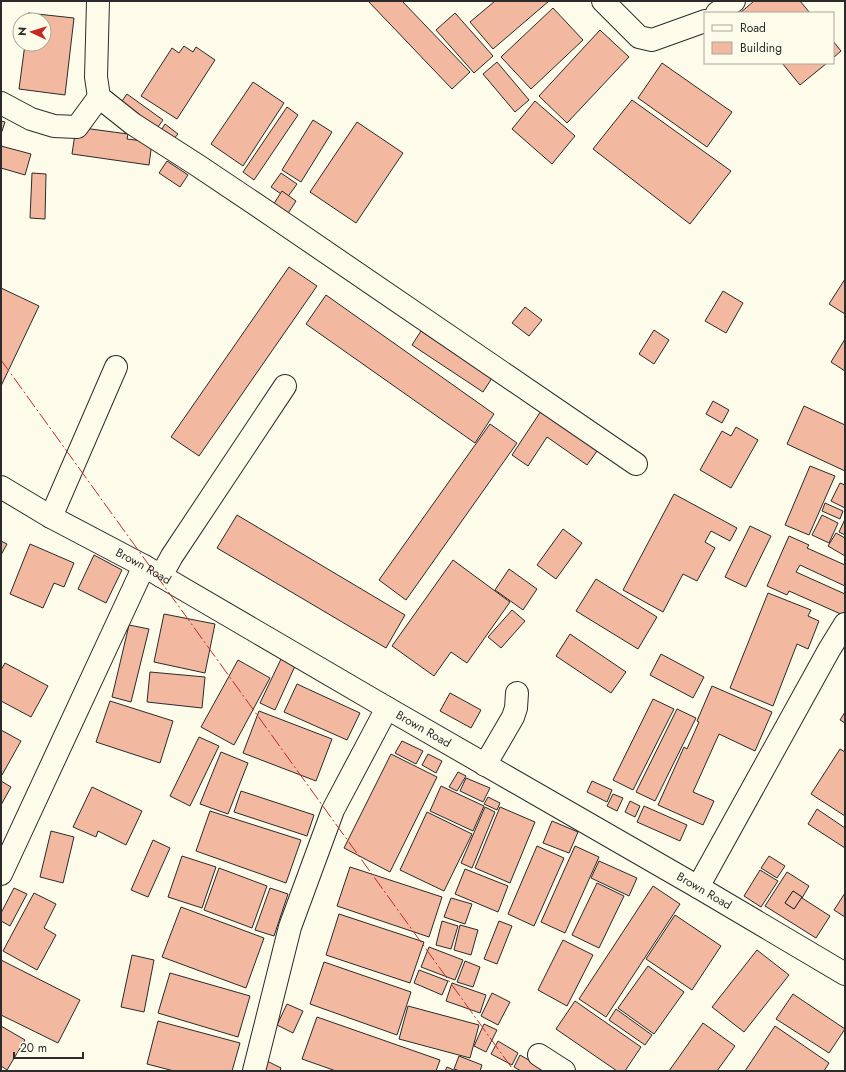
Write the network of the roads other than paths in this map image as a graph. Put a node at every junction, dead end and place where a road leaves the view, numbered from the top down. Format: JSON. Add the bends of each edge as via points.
{"nodes":[{"id":1,"x":98,"y":1,"type":"edge"},
{"id":2,"x":603,"y":1,"type":"edge"},
{"id":3,"x":734,"y":1,"type":"edge"},
{"id":4,"x":718,"y":12,"type":"edge"},
{"id":5,"x":704,"y":21,"type":"edge"},
{"id":6,"x":99,"y":97,"type":"junction"},
{"id":7,"x":1,"y":103,"type":"edge"},
{"id":8,"x":116,"y":367,"type":"dead end"},
{"id":9,"x":286,"y":386,"type":"dead end"},
{"id":10,"x":636,"y":464,"type":"dead end"},
{"id":11,"x":1,"y":487,"type":"edge"},
{"id":12,"x":51,"y":517,"type":"junction"},
{"id":13,"x":153,"y":571,"type":"junction"},
{"id":14,"x":845,"y":624,"type":"edge"},
{"id":15,"x":517,"y":693,"type":"dead end"},
{"id":16,"x":387,"y":708,"type":"junction"},
{"id":17,"x":485,"y":765,"type":"junction"},
{"id":18,"x":1,"y":874,"type":"edge"},
{"id":19,"x":698,"y":887,"type":"junction"},
{"id":20,"x":845,"y":974,"type":"edge"},
{"id":21,"x":539,"y":1055,"type":"dead end"},
{"id":22,"x":254,"y":1071,"type":"edge"},
{"id":23,"x":564,"y":1071,"type":"edge"}],
"edges":[{"from":1,"to":6,"type":"street","via":[[96,77]]},
{"from":2,"to":5,"type":"street","via":[[639,37],[652,40]]},
{"from":3,"to":4,"type":"street"},
{"from":6,"to":7,"type":"street","via":[[77,127],[54,126],[31,119]]},
{"from":6,"to":10,"type":"street","via":[[133,124],[267,212]]},
{"from":8,"to":12,"type":"street"},
{"from":9,"to":13,"type":"street","via":[[172,556]]},
{"from":11,"to":12,"type":"street","name":"Brown Road"},
{"from":12,"to":13,"type":"street","name":"Brown Road"},
{"from":13,"to":16,"type":"street","name":"Brown Road"},
{"from":13,"to":18,"type":"street"},
{"from":14,"to":19,"type":"street","via":[[828,650]]},
{"from":15,"to":17,"type":"street","via":[[513,717]]},
{"from":16,"to":17,"type":"street","name":"Brown Road"},
{"from":16,"to":22,"type":"street","via":[[333,810],[290,927]]},
{"from":17,"to":19,"type":"street","name":"Brown Road"},
{"from":19,"to":20,"type":"street","name":"Brown Road"},
{"from":21,"to":23,"type":"street"}]}
